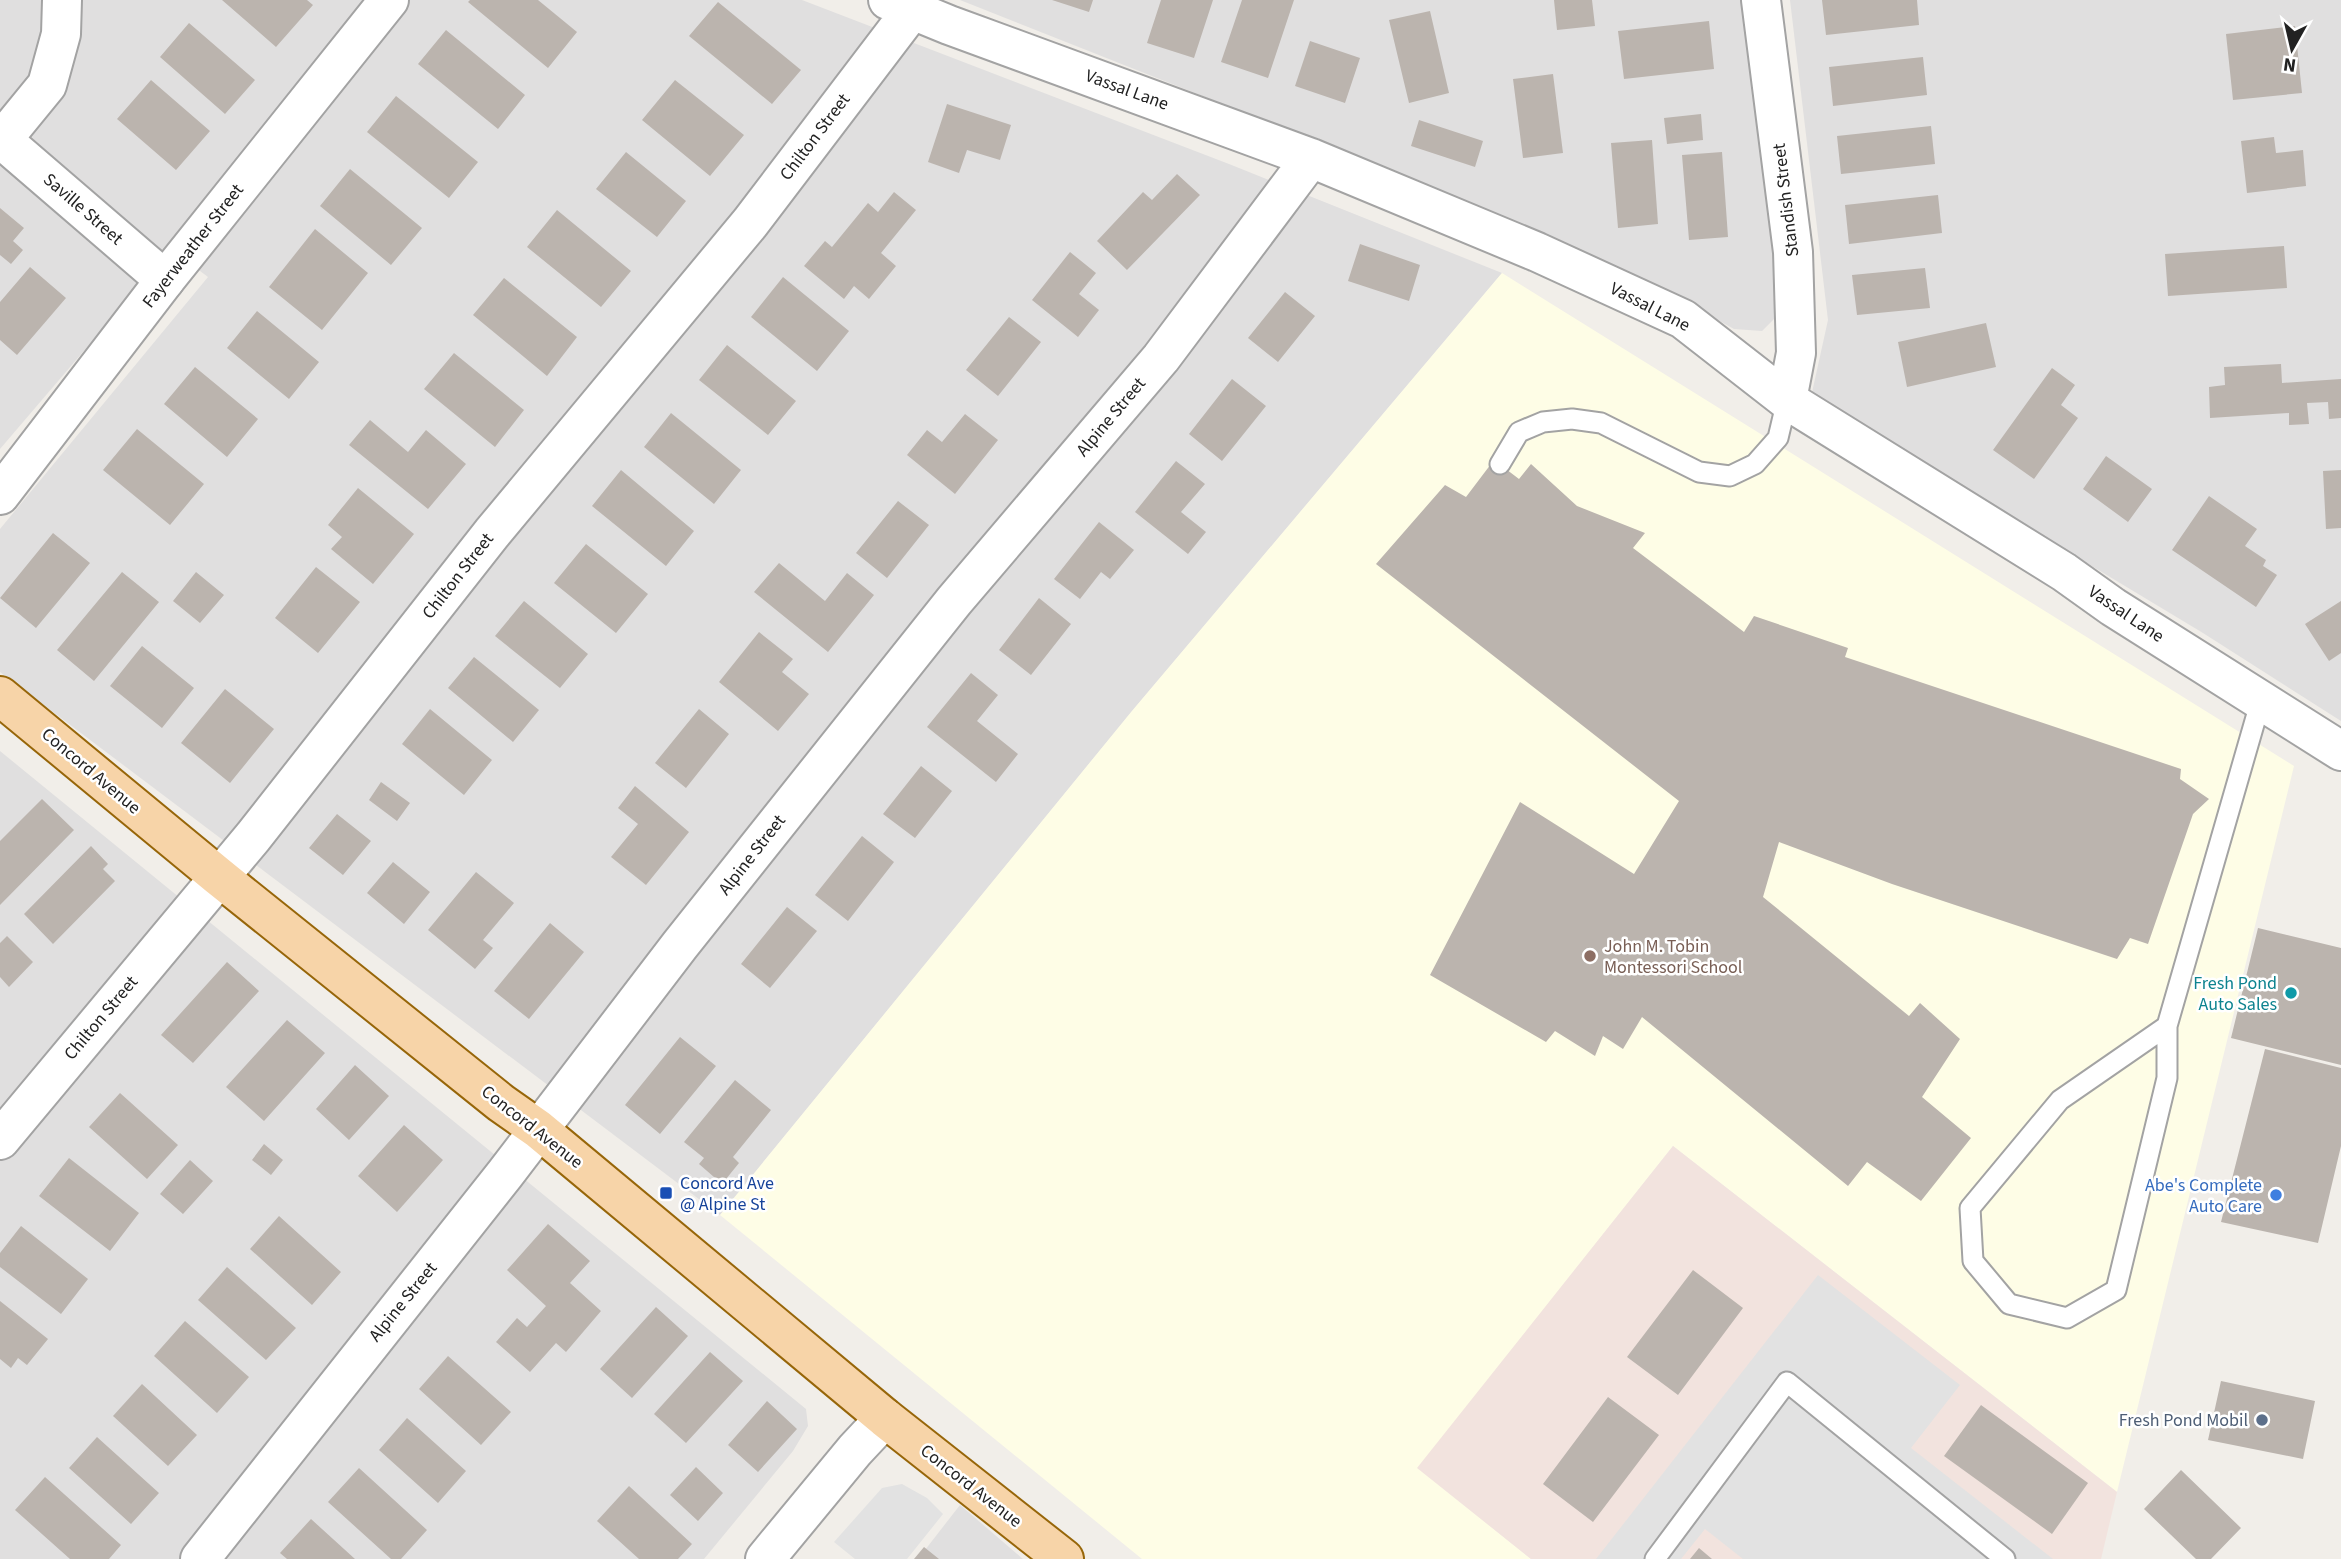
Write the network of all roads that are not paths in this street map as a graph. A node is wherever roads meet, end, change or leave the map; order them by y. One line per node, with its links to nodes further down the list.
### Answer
1 (62, 0): 6 (street)
2 (389, 0): 8 (street, Fayerweather Street)
3 (1761, 0): 9 (street, Standish Street)
4 (900, 5): 5 (street, Vassal Lane); 15 (street, Chilton Street)
5 (952, 13): 7 (street, Vassal Lane)
6 (1, 139): 8 (street, Saville Street)
7 (1311, 158): 9 (street, Vassal Lane); 17 (street, Alpine Street)
8 (165, 280): 11 (street, Fayerweather Street)
9 (1787, 400): 10 (lane); 13 (street, Vassal Lane)
10 (1500, 464)
11 (0, 495)
12 (0, 696): 15 (main road, Concord Avenue)
13 (2261, 700): 14 (street, Vassal Lane); 16 (lane)
14 (2341, 751)
15 (218, 876): 17 (main road, Concord Avenue); 18 (street, Chilton Street)
16 (2167, 1026): 16 (lane)
17 (538, 1129): 19 (main road, Concord Avenue); 20 (street, Alpine Street)
18 (0, 1140)
19 (885, 1418): 21 (street); 22 (main road, Concord Avenue)
20 (200, 1559)
21 (765, 1559)
22 (1064, 1559)
23 (1655, 1559): 24 (lane)
24 (2005, 1559)

